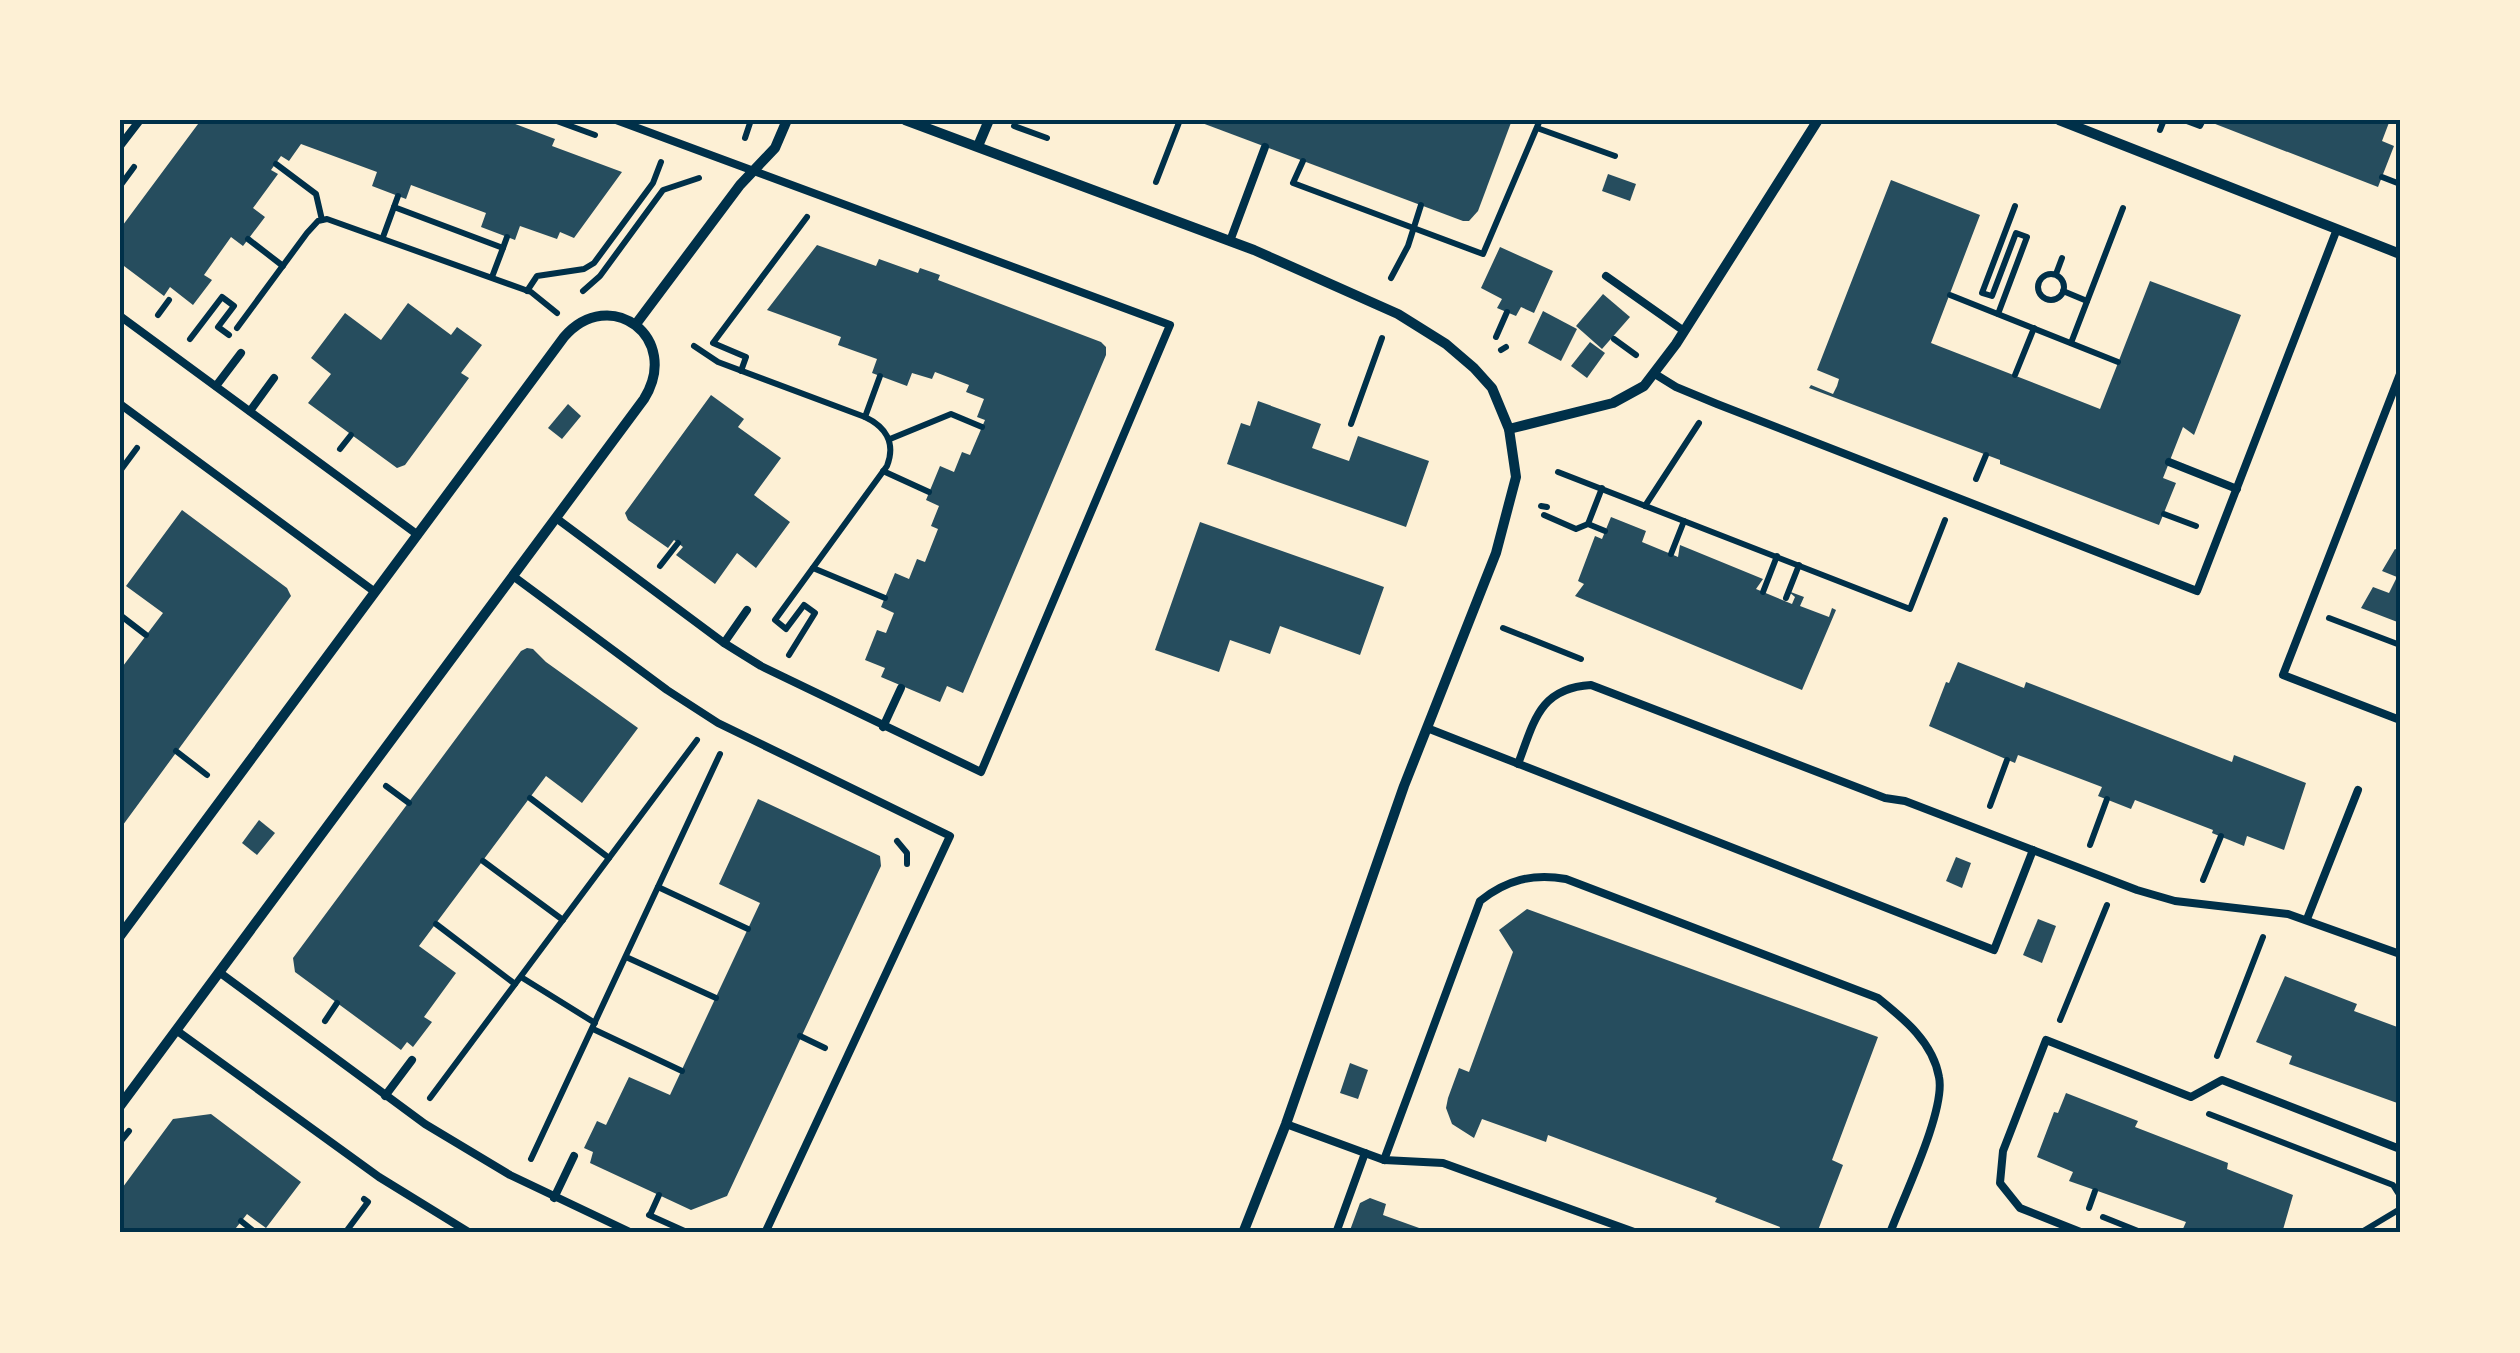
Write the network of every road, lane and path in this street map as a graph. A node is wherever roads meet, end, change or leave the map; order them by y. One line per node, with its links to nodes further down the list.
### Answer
1 (140, 120): 18 (lane)
2 (554, 120): 17 (path)
3 (616, 120): 25 (lane)
4 (787, 120): 25 (street)
5 (906, 120): 19 (street)
6 (988, 120): 19 (street)
7 (998, 120): 16 (path)
8 (1180, 120): 27 (path)
9 (1818, 120): 64 (street)
10 (2058, 120): 37 (street)
11 (2164, 120): 15 (path)
12 (2184, 120): 13 (path)
13 (2203, 120)
14 (1539, 124): 22 (path); 36 (path)
15 (2160, 130)
16 (1047, 138)
17 (608, 140)
18 (120, 146)
19 (978, 146): 41 (street)
20 (1266, 147): 41 (lane)
21 (644, 154): 50 (path)
22 (1615, 156)
23 (1303, 161): 36 (path)
24 (276, 164): 35 (path)
25 (754, 172): 61 (street); 135 (lane)
26 (2382, 177): 28 (path)
27 (1156, 182)
28 (2400, 184)
29 (398, 196): 32 (path)
30 (1422, 206): 36 (path)
31 (2015, 206): 57 (path)
32 (394, 208): 38 (path); 42 (path)
33 (2123, 208): 54 (path)
34 (808, 215): 74 (path)
35 (322, 220): 38 (path); 45 (path)
36 (1414, 228): 49 (path)
37 (2337, 229): 43 (street); 99 (lane)
38 (382, 237): 48 (path)
39 (507, 237): 42 (path)
40 (248, 240): 45 (path)
41 (1230, 241): 87 (street)
42 (503, 248): 48 (path)
43 (2400, 254)
44 (2062, 258): 46 (path)
45 (283, 266): 62 (path)
46 (2056, 274): 51 (path); 51 (path)
47 (1606, 276): 64 (lane)
48 (492, 277): 50 (path)
49 (1391, 278)
50 (527, 291): 55 (path)
51 (2062, 291): 54 (path)
52 (1950, 295): 57 (path)
53 (168, 300): 58 (path)
54 (2088, 301): 69 (path)
55 (552, 310)
56 (1507, 312): 65 (path)
57 (1998, 314): 63 (path)
58 (158, 315)
59 (120, 316): 80 (lane)
60 (220, 324): 67 (path)
61 (636, 324): 105 (street); 110 (street)
62 (237, 328)
63 (2034, 328): 69 (path); 78 (path)
64 (1684, 331): 75 (street)
65 (1496, 336)
66 (1382, 338): 85 (path)
67 (190, 339)
68 (1614, 339): 72 (path)
69 (2071, 343): 73 (path)
70 (694, 346): 74 (path)
71 (241, 353): 80 (lane)
72 (1636, 355)
73 (2118, 362)
74 (740, 371): 84 (path)
75 (1655, 374): 81 (lane); 87 (street)
76 (2400, 374): 134 (lane)
77 (880, 376): 84 (path)
78 (2015, 376)
79 (274, 378): 83 (lane)
80 (216, 386): 83 (lane)
81 (1711, 402): 99 (lane); 101 (path)
82 (120, 404): 120 (lane)
83 (250, 411): 110 (lane)
84 (865, 417): 89 (path)
85 (1351, 424)
86 (982, 427): 89 (path)
87 (1509, 429): 136 (street)
88 (351, 435): 91 (path)
89 (890, 438): 95 (path)
90 (138, 447): 94 (path)
91 (340, 450)
92 (1986, 454): 97 (path)
93 (2169, 462): 99 (lane)
94 (120, 471)
95 (883, 472): 100 (path); 117 (path)
96 (1558, 472): 98 (path)
97 (1976, 480)
98 (1602, 488): 101 (path); 107 (path)
99 (2237, 489)
100 (930, 492)
101 (1645, 506): 106 (path)
102 (1947, 514): 115 (path)
103 (2164, 514): 108 (path)
104 (1544, 516): 107 (path)
105 (556, 518): 118 (street); 129 (lane)
106 (1684, 521): 112 (path); 113 (path)
107 (1588, 524): 109 (path)
108 (2198, 526)
109 (1605, 531)
110 (418, 535): 120 (street)
111 (678, 543): 116 (path)
112 (1671, 554)
113 (1777, 556): 115 (path); 121 (path)
114 (646, 557): 116 (path)
115 (1799, 566): 123 (path)
116 (660, 567): 119 (path)
117 (813, 568): 122 (path); 131 (path)
118 (513, 576): 169 (street); 213 (lane)
119 (673, 577)
120 (376, 592): 165 (street)
121 (1763, 592)
122 (885, 598)
123 (1786, 598)
124 (747, 610): 127 (lane)
125 (120, 615): 128 (path)
126 (2328, 617): 130 (path)
127 (737, 624): 129 (lane); 131 (path)
128 (146, 634)
129 (724, 642): 135 (lane)
130 (2400, 645)
131 (788, 656): 132 (path)
132 (806, 664)
133 (902, 688): 135 (lane)
134 (2400, 720)
135 (883, 727)
136 (1427, 728): 143 (lane); 192 (street)
137 (686, 733): 138 (path)
138 (697, 740): 140 (path); 155 (path)
139 (176, 752): 144 (path)
140 (720, 754): 142 (path); 159 (path)
141 (2007, 760): 150 (path)
142 (734, 762)
143 (1518, 764): 154 (lane); 154 (lane)
144 (212, 779)
145 (390, 789): 149 (path)
146 (2358, 790): 161 (lane)
147 (530, 798): 155 (path)
148 (2107, 800): 153 (path)
149 (409, 803)
150 (1989, 807)
151 (888, 834): 157 (path)
152 (2220, 836): 158 (path)
153 (2090, 845)
154 (2033, 850): 161 (lane)
155 (609, 858): 162 (path)
156 (483, 861): 162 (path)
157 (905, 876)
158 (2203, 880)
159 (658, 886): 164 (path); 168 (path)
160 (2107, 905): 174 (path)
161 (2307, 918): 167 (lane)
162 (563, 920): 170 (path)
163 (436, 924): 170 (path)
164 (748, 929)
165 (120, 936)
166 (2263, 936): 182 (path)
167 (2400, 954)
168 (626, 956): 171 (path); 176 (path)
169 (219, 972): 177 (street); 187 (lane)
170 (518, 980): 176 (path); 189 (path)
171 (716, 998)
172 (337, 1003): 175 (path)
173 (310, 1010): 175 (path)
174 (2062, 1016)
175 (325, 1021): 178 (path)
176 (594, 1026): 185 (path); 197 (path)
177 (176, 1030): 190 (street); 210 (lane)
178 (340, 1032)
179 (833, 1032): 181 (path)
180 (800, 1036): 181 (path)
181 (825, 1048): 184 (path)
182 (2219, 1050)
183 (412, 1060): 186 (lane)
184 (818, 1065)
185 (682, 1072)
186 (400, 1076): 187 (lane); 189 (path)
187 (385, 1096): 203 (lane)
188 (2190, 1097): 193 (lane); 202 (path); 218 (lane)
189 (430, 1098): 191 (path)
190 (120, 1106)
191 (442, 1106)
192 (1286, 1124): 195 (lane); 214 (street)
193 (2400, 1149)
194 (517, 1151): 197 (path)
195 (1365, 1153): 198 (lane); 215 (lane)
196 (574, 1156): 199 (lane)
197 (531, 1158): 199 (path)
198 (1384, 1160): 216 (lane); 217 (lane)
199 (565, 1175): 203 (lane)
200 (2096, 1191): 206 (path)
201 (659, 1195): 207 (path)
202 (2400, 1196)
203 (554, 1198): 211 (lane)
204 (633, 1207): 207 (path)
205 (2400, 1209): 219 (path)
206 (2088, 1211)
207 (650, 1215): 212 (path)
208 (241, 1222): 209 (path)
209 (256, 1233)
210 (470, 1233)
211 (632, 1233)
212 (689, 1233)
213 (765, 1233)
214 (1243, 1233)
215 (1336, 1233)
216 (1637, 1233)
217 (1890, 1233)
218 (2083, 1233)
219 (2360, 1233)

